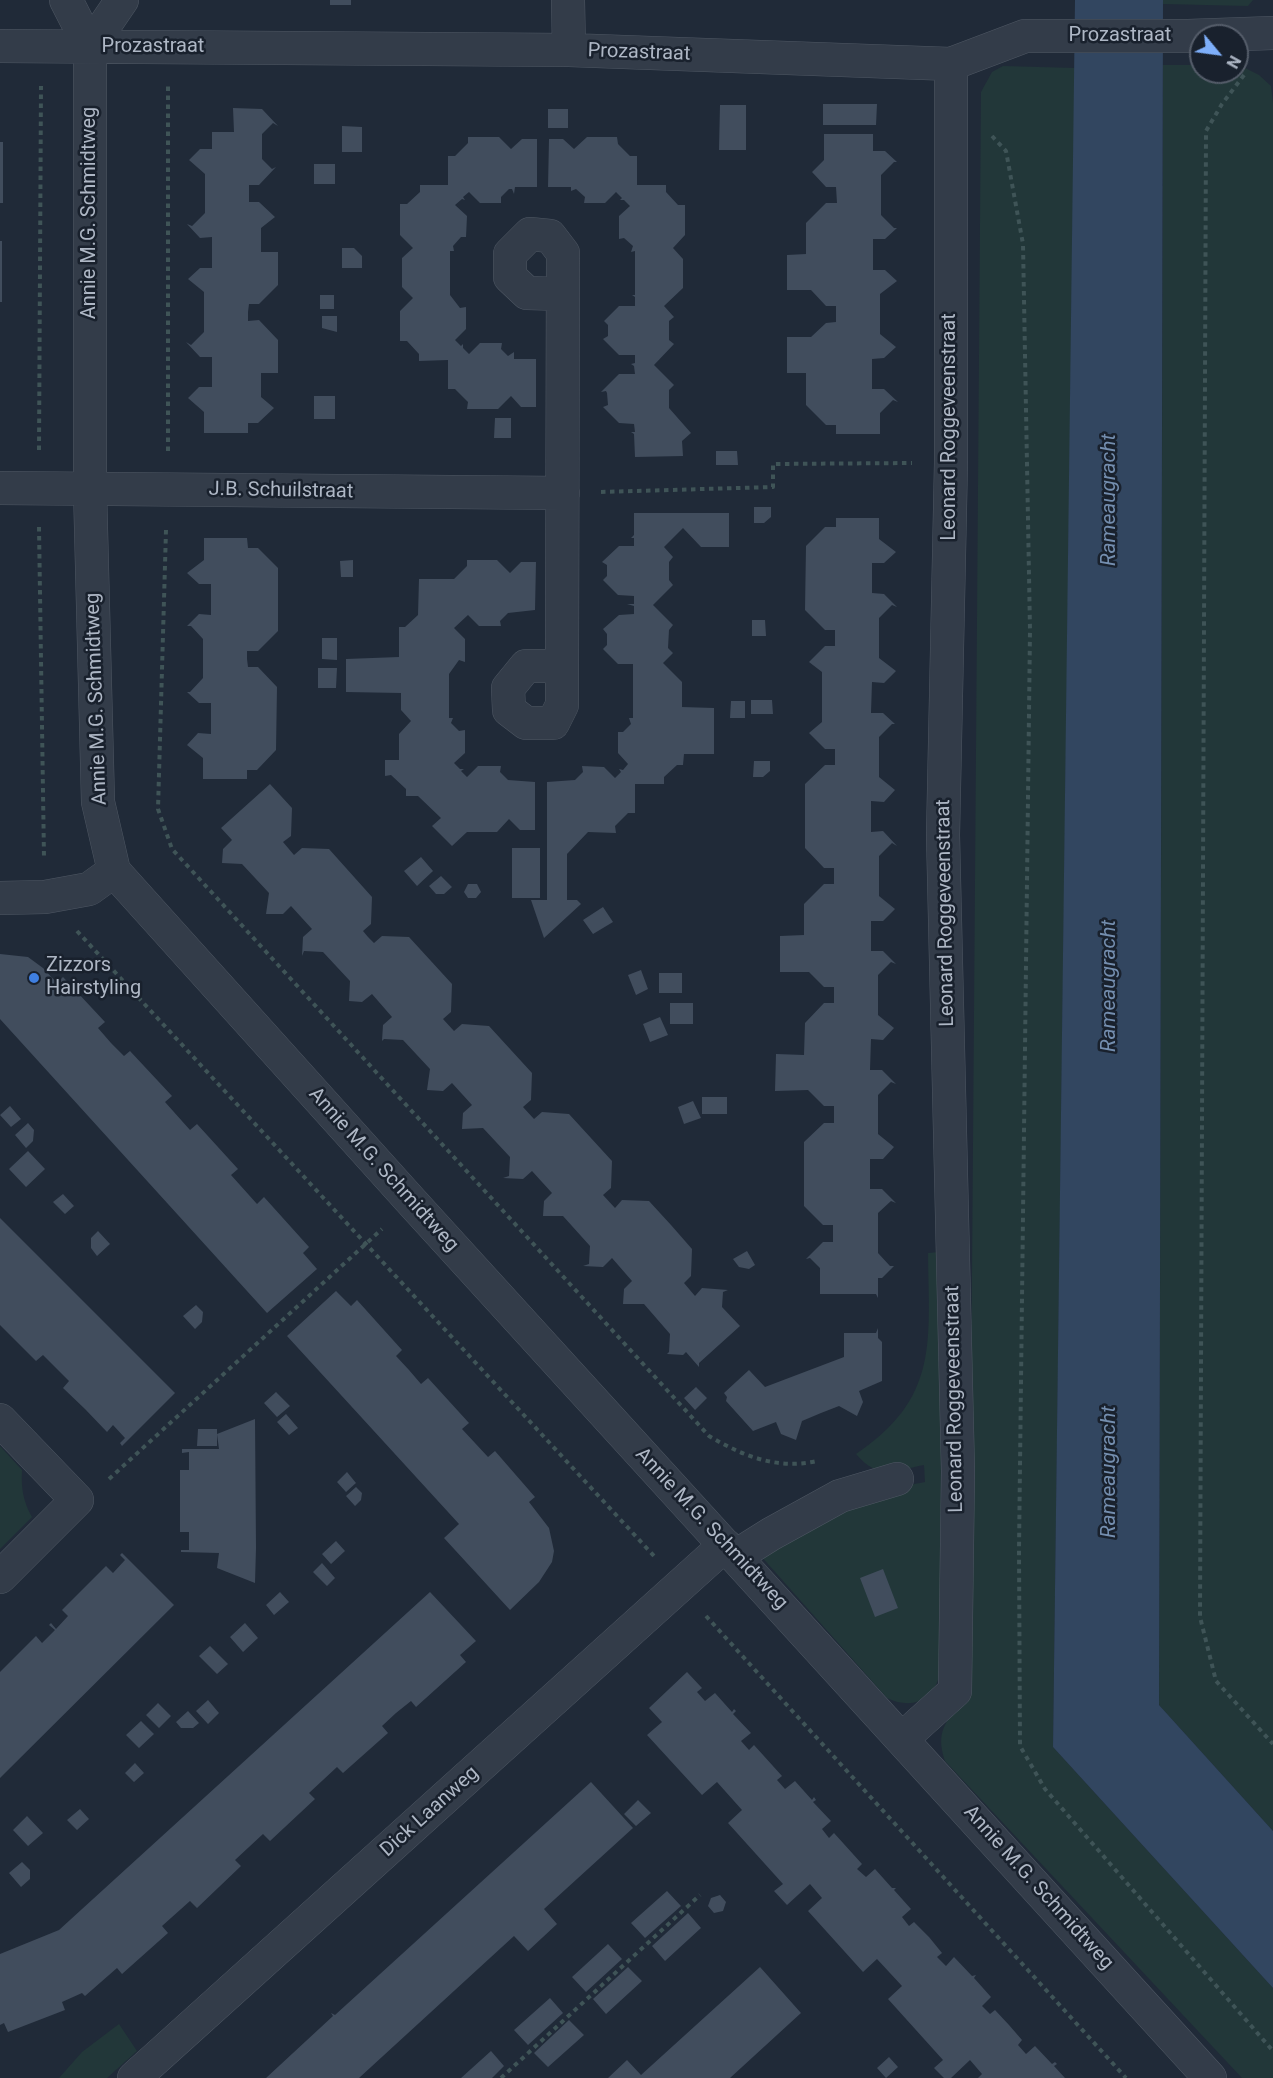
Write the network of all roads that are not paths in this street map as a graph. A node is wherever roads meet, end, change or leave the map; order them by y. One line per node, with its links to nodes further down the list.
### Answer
1 (66, 0): 6 (street, Annie M.G. Schmidtweg)
2 (122, 0): 6 (street)
3 (568, 0): 7 (street)
4 (1273, 33): 8 (street, Prozastraat)
5 (0, 46): 6 (street, Prozastraat)
6 (90, 47): 7 (street, Prozastraat); 11 (street, Annie M.G. Schmidtweg)
7 (569, 50): 8 (street, Prozastraat)
8 (951, 80): 20 (street, Leonard Roggeveenstraat)
9 (562, 294): 12 (street)
10 (0, 488): 11 (street, J.B. Schuilstraat)
11 (90, 489): 12 (street, J.B. Schuilstraat); 14 (street, Annie M.G. Schmidtweg)
12 (563, 493): 13 (street)
13 (562, 666)
14 (114, 871): 15 (street); 18 (street, Annie M.G. Schmidtweg)
15 (0, 898)
16 (0, 1420): 19 (street)
17 (897, 1479): 18 (street)
18 (731, 1551): 20 (street, Annie M.G. Schmidtweg); 21 (street, Dick Laanweg)
19 (0, 1577)
20 (903, 1738): 22 (street, Annie M.G. Schmidtweg)
21 (134, 2078)
22 (1210, 2078)

